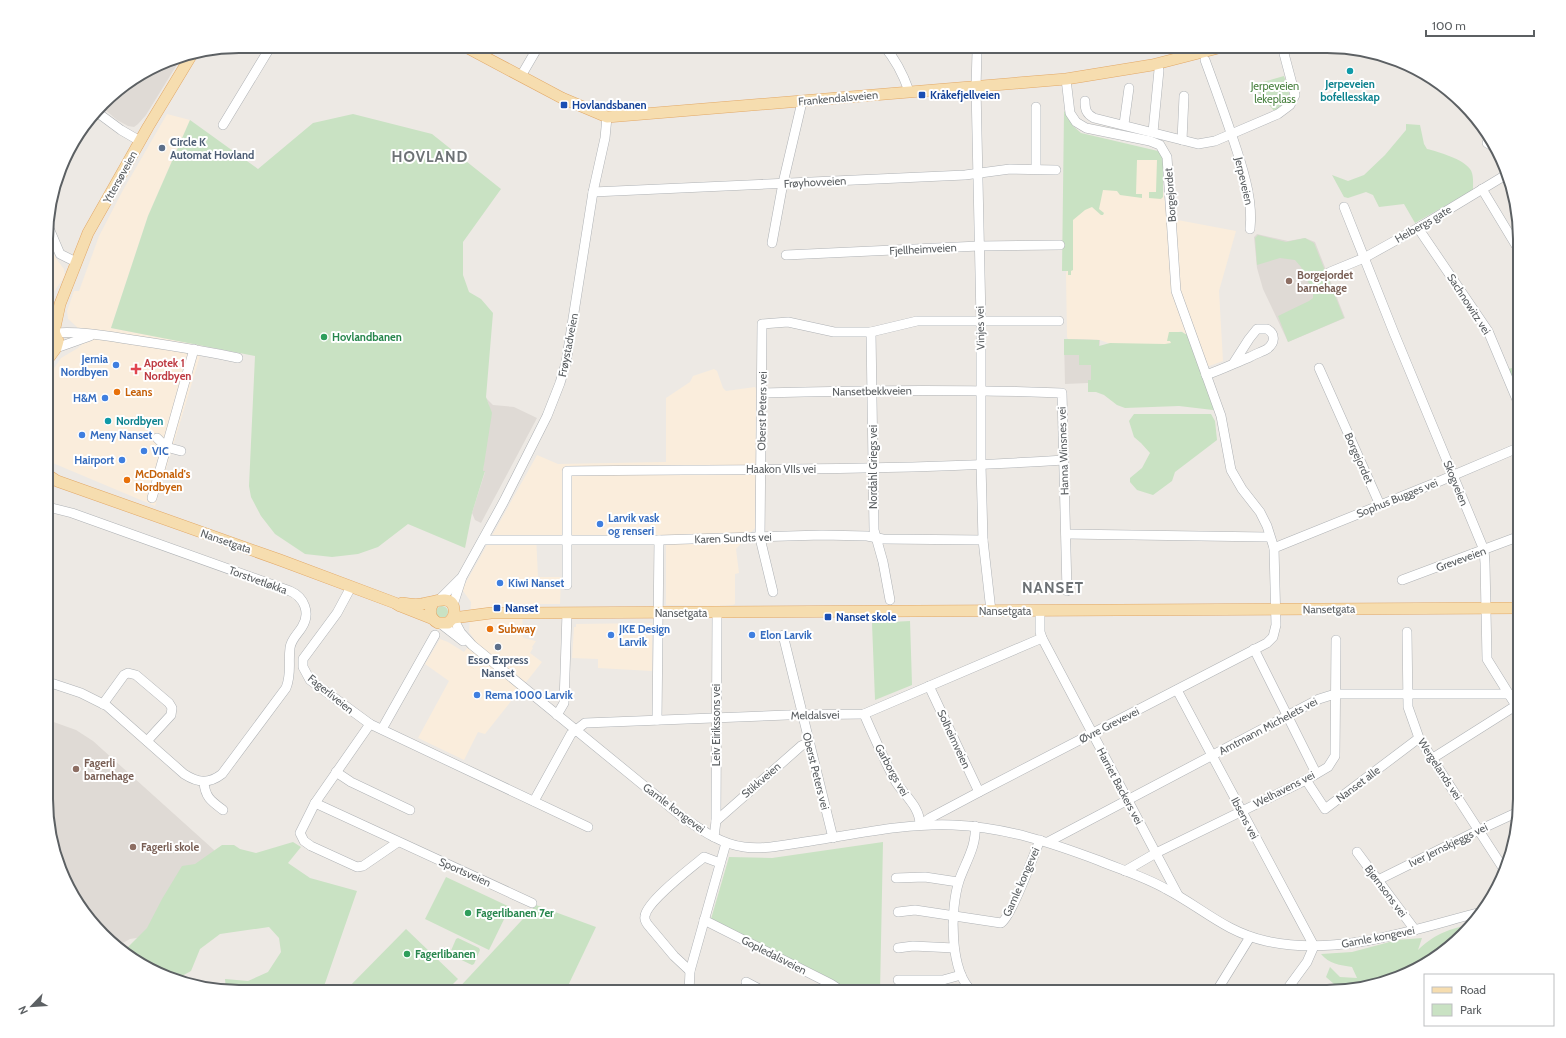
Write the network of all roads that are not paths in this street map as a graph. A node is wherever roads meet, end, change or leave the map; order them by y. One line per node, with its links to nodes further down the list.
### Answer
1 (267, 53): 22 (street)
2 (477, 53): 10 (main road, Frankendalsveien)
3 (534, 53): 10 (street)
4 (890, 53): 14 (street)
5 (977, 53): 12 (street, Vinjes vei)
6 (1198, 53): 11 (main road, Frankendalsveien); 24 (street, Jerpeveien)
7 (1284, 53): 24 (street)
8 (189, 60): 25 (main road, Yttersøveien)
9 (1159, 70): 23 (street)
10 (521, 76): 20 (main road, Frankendalsveien)
11 (1066, 79): 12 (main road, Frankendalsveien); 59 (street, Borgejordet)
12 (976, 87): 14 (main road, Frankendalsveien); 29 (street, Vinjes vei)
13 (1129, 88): 21 (street)
14 (909, 91): 17 (main road, Frankendalsveien)
15 (1184, 96): 26 (street)
16 (1085, 101): 21 (street)
17 (802, 102): 20 (main road, Frankendalsveien); 31 (street)
18 (1036, 107): 27 (street)
19 (101, 114): 25 (street)
20 (607, 117): 33 (street, Frøystadveien)
21 (1124, 124): 23 (street)
22 (223, 125)
23 (1152, 132): 26 (street)
24 (1231, 134): 26 (street); 36 (street, Jerpeveien)
25 (140, 140): 44 (main road, Yttersøveien)
26 (1182, 140)
27 (1036, 169): 28 (street, Frøyhovveien); 29 (street, Frøyhovveien)
28 (1056, 170)
29 (978, 173): 31 (street, Frøyhovveien); 41 (street, Vinjes vei)
30 (1502, 177): 32 (street, Heibergs gate)
31 (783, 184): 33 (street, Frøyhovveien); 39 (street)
32 (1482, 189): 35 (street, Heibergs gate); 38 (street)
33 (593, 192): 82 (street, Frøystadveien)
34 (1344, 207): 43 (street, Skogveien)
35 (1418, 228): 43 (street, Heibergs gate); 62 (street, Sachnowitz vei)
36 (1250, 229)
37 (53, 238): 44 (street)
38 (1513, 240)
39 (772, 243)
40 (1060, 245): 41 (street, Fjellheimveien)
41 (979, 246): 42 (street, Fjellheimveien); 46 (street, Vinjes vei)
42 (786, 255)
43 (1364, 258): 45 (street); 72 (street, Skogveien)
44 (76, 262): 48 (main road, Yttersøveien)
45 (1330, 272)
46 (981, 320): 47 (street); 50 (street); 61 (street, Vinjes vei)
47 (1060, 321)
48 (53, 324)
49 (53, 330): 52 (street)
50 (871, 332): 60 (street, Nordahl Griegs vei); 63 (street, Oberst Peters vei)
51 (53, 333): 53 (main road)
52 (97, 334): 54 (street); 55 (street)
53 (53, 349)
54 (194, 349): 56 (street); 65 (street)
55 (53, 352)
56 (238, 358)
57 (1234, 364): 57 (street); 59 (street)
58 (1319, 368): 75 (street, Borgejordet)
59 (1206, 375): 86 (street, Borgejordet)
60 (873, 390): 61 (street, Nansetbekkveien); 63 (street, Nansetbekkveien); 71 (street, Nordahl Griegs vei)
61 (981, 390): 68 (street, Hanna Winsnes vei); 69 (street, Vinjes vei)
62 (1513, 391)
63 (762, 393): 70 (street, Oberst Peters vei)
64 (157, 438): 65 (street)
65 (166, 447): 67 (street); 74 (street)
66 (1513, 450): 72 (street, Sophus Bugges vei)
67 (181, 452)
68 (1064, 460): 69 (street, Haakon VIIs vei); 77 (street, Hanna Winsnes vei)
69 (981, 465): 71 (street, Haakon VIIs vei); 85 (street, Vinjes vei)
70 (761, 468): 71 (street, Haakon VIIs vei); 80 (street, Oberst Peters vei); 83 (street, Haakon VIIs vei)
71 (872, 469): 78 (street, Nordahl Griegs vei)
72 (1453, 475): 75 (street, Sophus Bugges vei); 87 (street, Skogveien)
73 (53, 480): 91 (main road, Nansetgata)
74 (152, 498)
75 (1380, 505): 86 (street, Sophus Bugges vei)
76 (53, 508): 143 (street, Torstvetløkka)
77 (1066, 534): 79 (street); 92 (street, Hanna Winsnes vei)
78 (875, 537): 80 (street, Karen Sundts vei); 85 (street, Karen Sundts vei); 94 (street, Nordahl Griegs vei)
79 (1267, 537)
80 (760, 538): 84 (street, Karen Sundts vei); 93 (street, Oberst Peters vei)
81 (1513, 539): 87 (street, Greveveien)
82 (483, 540): 83 (street, Karen Sundts vei); 88 (street, Frøystadveien)
83 (566, 540): 84 (street, Karen Sundts vei); 90 (street)
84 (659, 540): 105 (street)
85 (983, 540): 101 (street, Vinjes vei)
86 (1274, 548): 100 (street, Borgejordet)
87 (1484, 550): 89 (street, Greveveien); 99 (street, Skogveien)
88 (462, 576): 95 (street, Frøystadveien); 97 (street, Frøystadveien)
89 (1402, 580)
90 (567, 585)
91 (351, 587): 96 (main road, Nansetgata); 131 (street, Fagerliveien)
92 (1067, 591)
93 (773, 592)
94 (890, 600)
95 (437, 601): 96 (main road, Nansetgata); 97 (main road); 108 (main road)
96 (395, 603): 108 (main road, Nansetgata)
97 (453, 605): 103 (main road, Nansetgata); 107 (main road)
98 (1513, 608): 99 (main road, Nansetgata)
99 (1486, 609): 100 (main road, Nansetgata); 120 (street, Skogveien)
100 (1276, 610): 102 (main road, Nansetgata); 115 (street, Øvre Grevevei)
101 (991, 611): 102 (main road, Nansetgata); 106 (main road, Nansetgata)
102 (1040, 611): 112 (street, Harriet Backers vei)
103 (491, 613): 104 (main road, Nansetgata); 107 (main road, Nansetgata)
104 (567, 613): 105 (main road, Nansetgata); 126 (street)
105 (659, 613): 106 (main road, Nansetgata); 130 (street)
106 (717, 613): 129 (street, Leiv Eirikssons vei)
107 (453, 618): 108 (main road); 114 (street, Gamle kongevei)
108 (437, 622): 114 (street, Gamle kongevei)
109 (1407, 632): 121 (street, Wergelands vei)
110 (435, 634): 132 (street)
111 (783, 635): 127 (street, Oberst Peters vei)
112 (1042, 638): 117 (street, Meldalsvei); 134 (street, Harriet Backers vei)
113 (1336, 640): 119 (street, Welhavens vei)
114 (472, 645): 126 (street, Gamle kongevei)
115 (1254, 649): 118 (street, Øvre Grevevei); 128 (street)
116 (53, 684): 123 (street)
117 (929, 686): 125 (street, Meldalsvei); 144 (street, Solheimveien)
118 (1177, 690): 134 (street, Øvre Grevevei); 138 (street, Ibsens vei)
119 (1335, 694): 121 (street, Amtmann Michelets vei); 128 (street, Amtmann Michelets vei); 141 (street, Welhavens vei)
120 (1509, 694): 121 (street, Amtmann Michelets vei); 122 (street, Skogveien)
121 (1407, 695): 135 (street, Wergelands vei)
122 (1513, 700)
123 (103, 704): 136 (street); 136 (street)
124 (1513, 710): 139 (street)
125 (864, 714): 127 (street, Meldalsvei); 153 (street, Garborgs vei)
126 (557, 715): 133 (street, Gamle kongevei)
127 (802, 715): 129 (street, Meldalsvei); 137 (street, Oberst Peters vei)
128 (1287, 716): 138 (street, Amtmann Michelets vei); 141 (street)
129 (716, 718): 130 (street, Meldalsvei); 152 (street, Leiv Eirikssons vei)
130 (657, 720): 133 (street, Meldalsvei)
131 (370, 724): 132 (street, Fagerliveien); 140 (street)
132 (382, 729): 146 (street, Fagerliveien)
133 (575, 730): 146 (street); 157 (street, Gamle kongevei)
134 (1093, 734): 144 (street, Øvre Grevevei); 145 (street, Harriet Backers vei)
135 (1419, 738): 139 (street, Wergelands vei); 142 (street, Nanset alle)
136 (147, 741): 143 (street)
137 (809, 742): 152 (street, Stikkveien); 158 (street, Oberst Peters vei)
138 (1212, 756): 145 (street, Amtmann Michelets vei); 150 (street, Ibsens vei)
139 (1433, 758): 156 (street, Wergelands vei)
140 (336, 772): 147 (street); 149 (street)
141 (1316, 773): 142 (street, Welhavens vei)
142 (1306, 780): 150 (street, Welhavens vei)
143 (204, 782): 148 (street)
144 (978, 792): 153 (street, Øvre Grevevei)
145 (1127, 800): 159 (street, Amtmann Michelets vei); 163 (street, Harriet Backers vei)
146 (534, 801): 155 (street, Fagerliveien)
147 (315, 803): 160 (street, Sportsveien); 160 (street)
148 (223, 810)
149 (410, 810)
150 (1241, 811): 163 (street, Welhavens vei); 178 (street, Ibsens vei)
151 (1512, 815): 156 (street, Iver Jernskjeggs vei)
152 (716, 821): 157 (street, Leiv Eirikssons vei)
153 (920, 825): 154 (street, Gamle kongevei); 158 (street, Gamle kongevei)
154 (975, 826): 159 (street, Gamle kongevei); 169 (street)
155 (588, 827)
156 (1479, 830): 165 (street, Wergelands vei); 168 (street, Iver Jernskjeggs vei)
157 (714, 838): 161 (street, Gamle kongevei)
158 (832, 838): 161 (street, Gamle kongevei)
159 (1044, 841): 166 (street, Gamle kongevei); 174 (street, Gamle kongevei)
160 (398, 842): 171 (street, Sportsveien)
161 (726, 843): 164 (street)
162 (1357, 852): 168 (street, Bjørnsons vei)
163 (1156, 853): 166 (street, Welhavens vei); 170 (street, Harriet Backers vei)
164 (720, 863): 175 (street); 181 (street)
165 (1501, 865)
166 (1125, 871): 170 (street, Gamle kongevei)
167 (896, 878): 169 (street)
168 (1378, 880): 176 (street, Bjørnsons vei)
169 (958, 882): 174 (street)
170 (1178, 895): 177 (street, Gamle kongevei)
171 (532, 903)
172 (898, 912): 174 (street)
173 (1472, 914): 176 (street, Gamle kongevei)
174 (954, 915): 180 (street)
175 (704, 920): 181 (street); 187 (street, Gopledalsveien)
176 (1415, 930): 178 (street, Gamle kongevei)
177 (1250, 936): 178 (street, Gamle kongevei); 189 (street)
178 (1314, 946): 190 (street)
179 (898, 948): 180 (street)
180 (954, 948): 182 (street)
181 (690, 971): 185 (street)
182 (961, 975): 183 (street); 188 (street)
183 (898, 980)
184 (746, 982): 186 (street)
185 (689, 985)
186 (752, 985)
187 (832, 985)
188 (967, 985)
189 (1220, 985)
190 (1290, 985)

